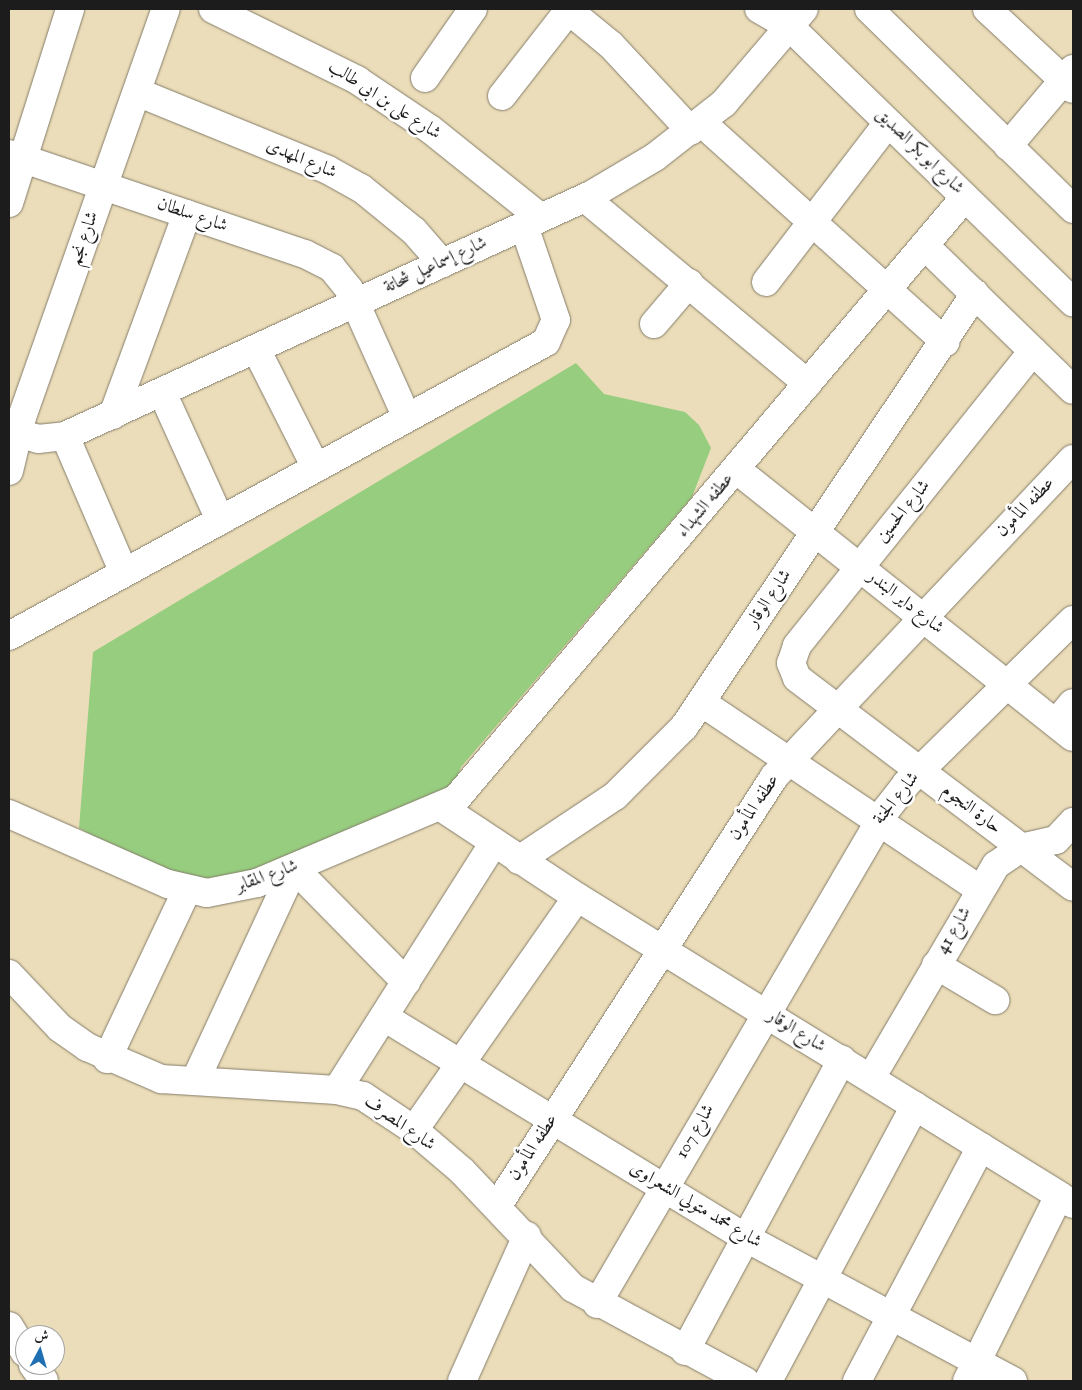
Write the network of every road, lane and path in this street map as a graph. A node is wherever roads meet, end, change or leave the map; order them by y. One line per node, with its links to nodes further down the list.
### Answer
1 (70, 9): 17 (street)
2 (166, 9): 12 (street, شارع نجم)
3 (213, 9): 24 (street, شارع على بن ابى طالب)
4 (473, 9): 10 (street)
5 (759, 9): 9 (street, شارع ابو بكر الصديق)
6 (868, 9): 16 (street)
7 (987, 9): 11 (street)
8 (568, 10): 13 (street); 15 (street)
9 (797, 18): 14 (street, شارع ابو بكر الصديق); 15 (street, شارع إسماعيل شحاتة)
10 (425, 78)
11 (1070, 80): 16 (street)
12 (137, 92): 18 (street, شارع نجم); 27 (street, شارع المهدى)
13 (502, 96)
14 (888, 123): 19 (street, شارع ابو بكر الصديق); 25 (street)
15 (696, 127): 20 (street, شارع إسماعيل شحاتة); 25 (street)
16 (1008, 146): 22 (street)
17 (16, 156): 18 (street, شارع سلطان); 21 (street)
18 (104, 186): 23 (street, شارع سلطان); 43 (street, شارع نجم)
19 (965, 197): 26 (street, عطفه الشهداء); 32 (street, شارع ابو بكر الصديق)
20 (585, 198): 24 (street, شارع إسماعيل شحاتة); 29 (street)
21 (9, 203)
22 (1073, 209)
23 (187, 214): 33 (street, شارع سلطان); 41 (street)
24 (532, 222): 27 (street, شارع إسماعيل شحاتة); 42 (street)
25 (812, 222): 28 (street); 30 (street)
26 (925, 246): 30 (street, عطفه الشهداء); 31 (street)
27 (442, 263): 33 (street, شارع إسماعيل شحاتة)
28 (766, 282)
29 (689, 283): 34 (street); 38 (street)
30 (887, 290): 35 (street); 38 (street, عطفه الشهداء)
31 (975, 294): 35 (street, شارع الوقار); 37 (street)
32 (1073, 302)
33 (356, 303): 36 (street, شارع إسماعيل شحاتة); 42 (street, شارع سلطان)
34 (654, 324)
35 (945, 342): 50 (street, شارع الوقار)
36 (256, 349): 40 (street, شارع إسماعيل شحاتة); 46 (street)
37 (1033, 351): 39 (street); 51 (street, شارع الحسين)
38 (808, 384): 47 (street, عطفه الشهداء)
39 (1073, 390)
40 (162, 392): 41 (street, شارع إسماعيل شحاتة); 49 (street)
41 (113, 414): 44 (street, شارع إسماعيل شحاتة)
42 (407, 418): 46 (street)
43 (13, 433): 44 (street, شارع إسماعيل شحاتة); 48 (street, شارع نجم)
44 (65, 436): 52 (street)
45 (1073, 459): 53 (street, عطفه المأمون)
46 (316, 468): 49 (street)
47 (737, 470): 50 (street, شارع داير البندر); 63 (street, عطفه الشهداء)
48 (9, 471)
49 (220, 520): 52 (street)
50 (815, 533): 51 (street, شارع داير البندر); 58 (street, شارع الوقار)
51 (860, 567): 53 (street, شارع داير البندر); 56 (street, شارع الحسين)
52 (124, 573): 55 (street)
53 (923, 617): 57 (street, شارع داير البندر); 59 (street, عطفه المأمون)
54 (1073, 620): 57 (street, شارع الجنة)
55 (9, 636)
56 (797, 678): 59 (street, حارة النجوم)
57 (1008, 684): 60 (street, شارع داير البندر); 62 (street, شارع الجنة)
58 (701, 702): 61 (street); 69 (street, شارع الوقار)
59 (836, 707): 61 (street, عطفه المأمون); 62 (street, حارة النجوم)
60 (1068, 721)
61 (788, 760): 65 (street); 75 (street, عطفه المأمون)
62 (920, 771): 65 (street, شارع الجنة); 68 (street, حارة النجوم)
63 (440, 807): 67 (street, شارع الوقار); 70 (street, شارع المقابر)
64 (9, 814): 73 (street, شارع المقابر)
65 (878, 821): 72 (street); 80 (street, شارع الجنة)
66 (1073, 822): 68 (street, شارع 41)
67 (494, 844): 69 (street, شارع الوقار); 78 (street)
68 (1021, 848): 71 (street, حارة النجوم); 72 (street, شارع 41)
69 (519, 860): 74 (street, شارع الوقار)
70 (294, 868): 73 (street, شارع المقابر); 78 (street); 86 (street)
71 (1073, 887)
72 (979, 889): 76 (street, شارع 41)
73 (187, 890): 82 (street)
74 (577, 897): 75 (street, شارع الوقار); 84 (street)
75 (662, 949): 80 (street, شارع الوقار); 89 (street, عطفه المأمون)
76 (936, 965): 79 (street); 85 (street, شارع 41)
77 (9, 974): 82 (street, شارع المصرف)
78 (406, 982): 81 (street)
79 (995, 1000)
80 (765, 1012): 83 (street, شارع الوقار); 92 (street, شارع 107)
81 (384, 1017): 84 (street, شارع محمد متولي الشعراوى); 87 (street)
82 (107, 1059): 86 (street, شارع المصرف)
83 (842, 1060): 85 (street, شارع الوقار); 96 (street)
84 (460, 1064): 89 (street, شارع محمد متولي الشعراوى); 90 (street)
85 (871, 1078): 88 (street, شارع الوقار)
86 (195, 1081): 87 (street, شارع المصرف)
87 (337, 1090): 90 (street, شارع المصرف)
88 (915, 1106): 91 (street, شارع الوقار); 97 (street)
89 (552, 1120): 92 (street, شارع محمد متولي الشعراوى); 94 (street, عطفه المأمون)
90 (414, 1130): 94 (street, شارع المصرف)
91 (980, 1147): 93 (street, شارع الوقار); 99 (street)
92 (664, 1188): 96 (street, شارع محمد متولي الشعراوى); 98 (street, شارع 107)
93 (1066, 1200): 101 (street)
94 (498, 1205): 95 (street, شارع المصرف)
95 (527, 1236): 98 (street, شارع المصرف); 102 (street)
96 (746, 1238): 97 (street, شارع محمد متولي الشعراوى); 100 (street)
97 (823, 1279): 99 (street, شارع محمد متولي الشعراوى); 104 (street)
98 (597, 1304): 100 (street, شارع المصرف)
99 (891, 1316): 101 (street, شارع محمد متولي الشعراوى); 105 (street)
100 (685, 1351): 103 (street, شارع المصرف)
101 (972, 1371): 106 (street, شارع محمد متولي الشعراوى)
102 (462, 1381)
103 (745, 1381)
104 (768, 1381)
105 (857, 1381)
106 (1013, 1381)

